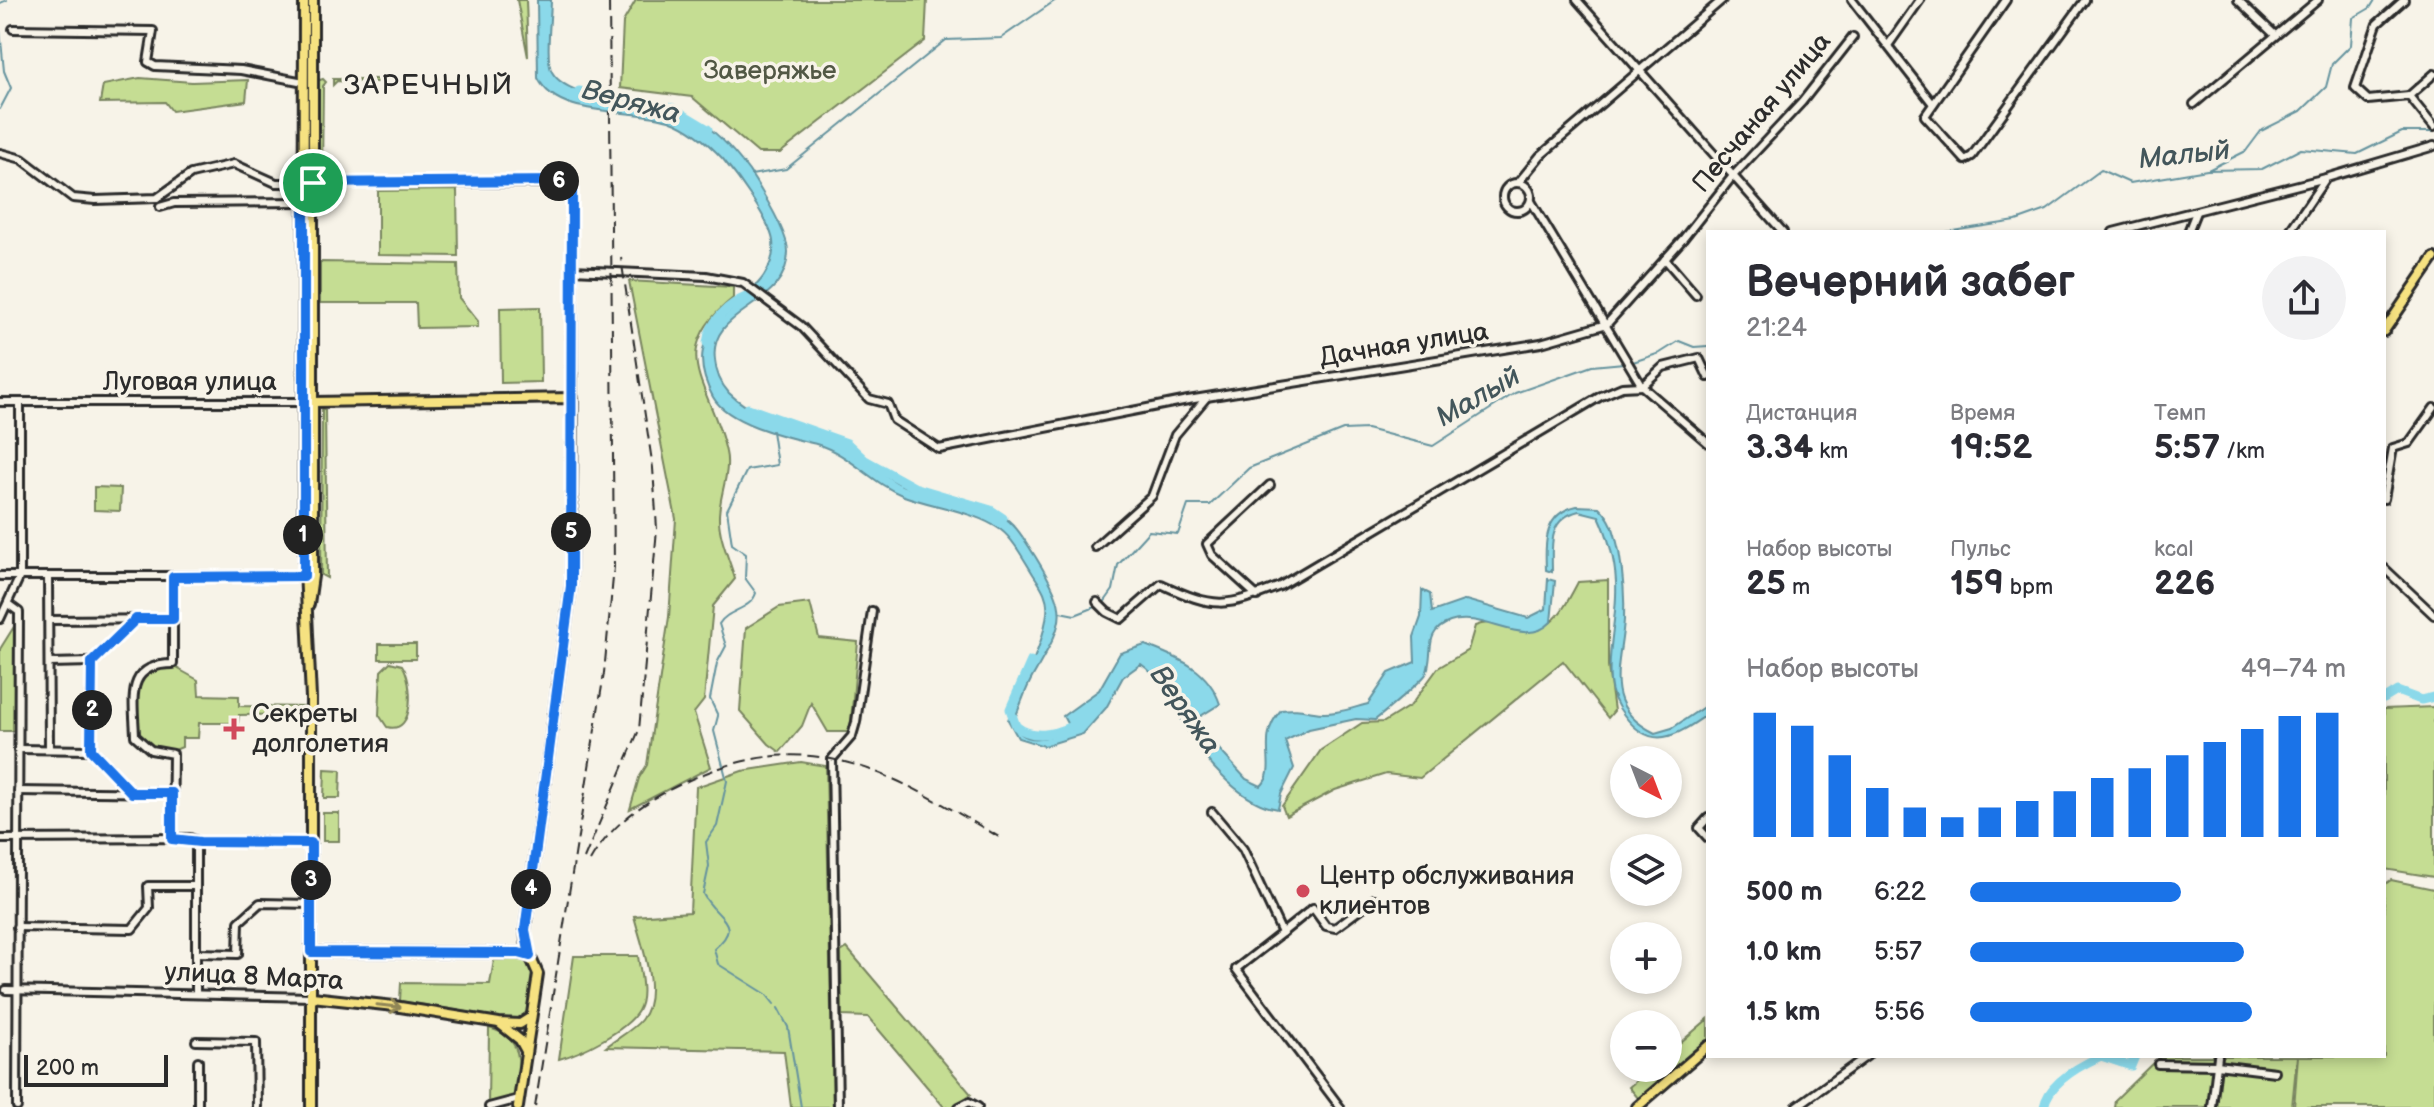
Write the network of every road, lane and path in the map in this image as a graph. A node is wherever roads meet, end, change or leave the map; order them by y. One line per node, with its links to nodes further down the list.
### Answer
1 (304, 0): 18 (main road)
2 (313, 0): 27 (main road)
3 (1577, 0): 16 (street)
4 (1722, 0): 16 (street)
5 (1852, 0): 15 (street)
6 (1920, 0): 15 (street)
7 (2006, 0): 20 (street)
8 (2085, 0): 20 (street)
9 (2238, 0): 13 (street)
10 (2318, 0): 13 (street)
11 (2404, 0): 19 (street)
12 (13, 29): 18 (street)
13 (2275, 35): 21 (street)
14 (1853, 37): 25 (street, Песчаная улица)
15 (1889, 44): 20 (street)
16 (1639, 72): 25 (street); 28 (street)
17 (2434, 74): 19 (street)
18 (304, 82): 27 (main road)
19 (2409, 96): 22 (street)
20 (1933, 104)
21 (2194, 104)
22 (2434, 127)
23 (2434, 146): 26 (street)
24 (0, 153): 27 (street)
25 (1732, 177): 33 (street); 38 (street, Песчаная улица)
26 (2326, 178): 32 (street); 36 (street)
27 (309, 183): 30 (main road); 39 (street); 49 (main road)
28 (1518, 183): 29 (street); 29 (street)
29 (1531, 201): 41 (street)
30 (304, 202): 31 (street); 49 (main road)
31 (160, 207)
32 (2196, 212): 34 (street); 35 (street)
33 (1781, 230)
34 (2121, 230)
35 (2189, 230)
36 (2290, 230)
37 (2434, 258): 42 (main road)
38 (1665, 259): 40 (street); 41 (street, Песчаная улица)
39 (572, 270): 45 (street); 46 (street, Дачная улица)
40 (1696, 295)
41 (1607, 324): 44 (street); 46 (street, Дачная улица)
42 (2386, 328)
43 (1706, 373): 44 (street)
44 (1642, 386): 51 (street); 64 (street)
45 (573, 398): 49 (main road, Луговая улица); 94 (main road)
46 (1206, 398): 57 (street)
47 (0, 402): 48 (street, Луговая улица)
48 (20, 402): 49 (street, Луговая улица); 60 (street)
49 (308, 402): 56 (main road)
50 (2434, 408): 53 (street)
51 (1706, 441)
52 (2386, 443): 53 (street)
53 (2393, 448): 55 (street)
54 (1270, 485): 64 (street)
55 (2386, 488)
56 (308, 528): 62 (main road); 67 (main road)
57 (1095, 547)
58 (2386, 570): 69 (street)
59 (0, 576): 60 (street)
60 (20, 576): 61 (street); 66 (street)
61 (48, 576): 63 (street); 73 (street)
62 (300, 576): 63 (street); 67 (main road)
63 (173, 577): 72 (street)
64 (1257, 596): 65 (street)
65 (1097, 602)
66 (8, 604): 70 (street); 76 (street)
67 (309, 604): 89 (main road)
68 (872, 611): 122 (street)
69 (2434, 615)
70 (0, 619)
71 (136, 619): 72 (street); 73 (street); 74 (street)
72 (173, 619): 81 (street)
73 (49, 620): 75 (street)
74 (92, 662): 75 (street); 78 (street)
75 (49, 663): 77 (street)
76 (18, 749): 77 (street); 79 (street)
77 (49, 749): 78 (street)
78 (91, 750): 80 (street)
79 (18, 791): 80 (street); 86 (street)
80 (132, 793): 81 (street)
81 (172, 793): 87 (street)
82 (1212, 812): 95 (street)
83 (1706, 820): 84 (street)
84 (1706, 836)
85 (0, 839): 86 (street)
86 (18, 839): 87 (street); 93 (street)
87 (172, 839): 88 (street)
88 (196, 841): 89 (street); 90 (street)
89 (311, 843): 92 (main road)
90 (196, 886): 93 (street); 97 (street)
91 (1374, 899): 95 (street)
92 (311, 904): 96 (main road); 97 (street)
93 (17, 927): 101 (street)
94 (525, 930): 98 (main road); 99 (main road)
95 (1282, 933): 125 (street)
96 (311, 952): 98 (main road, улица 8 Марта); 103 (main road)
97 (196, 953): 102 (street)
98 (506, 953): 99 (main road, улица 8 Марта)
99 (530, 956): 104 (main road)
100 (6, 990): 101 (street, улица 8 Марта)
101 (17, 990): 102 (street, улица 8 Марта); 117 (street)
102 (196, 993): 103 (street, улица 8 Марта)
103 (312, 997): 105 (main road, улица 8 Марта, one-way to 105); 120 (main road)
104 (532, 1016): 105 (main road); 108 (main road)
105 (499, 1023): 108 (main road)
106 (196, 1041): 119 (street)
107 (1706, 1048): 116 (main road)
108 (526, 1052): 115 (main road)
109 (1864, 1058): 126 (street)
110 (2218, 1058): 113 (street)
111 (198, 1061): 118 (street)
112 (2158, 1064): 113 (street)
113 (2217, 1065): 114 (street); 127 (street)
114 (2275, 1072)
115 (519, 1103): 121 (street)
116 (1641, 1106)
117 (17, 1107)
118 (198, 1107)
119 (257, 1107)
120 (311, 1107)
121 (489, 1107)
122 (838, 1107)
123 (959, 1107): 124 (street)
124 (978, 1107)
125 (1340, 1107)
126 (1796, 1107)
127 (2212, 1107)

